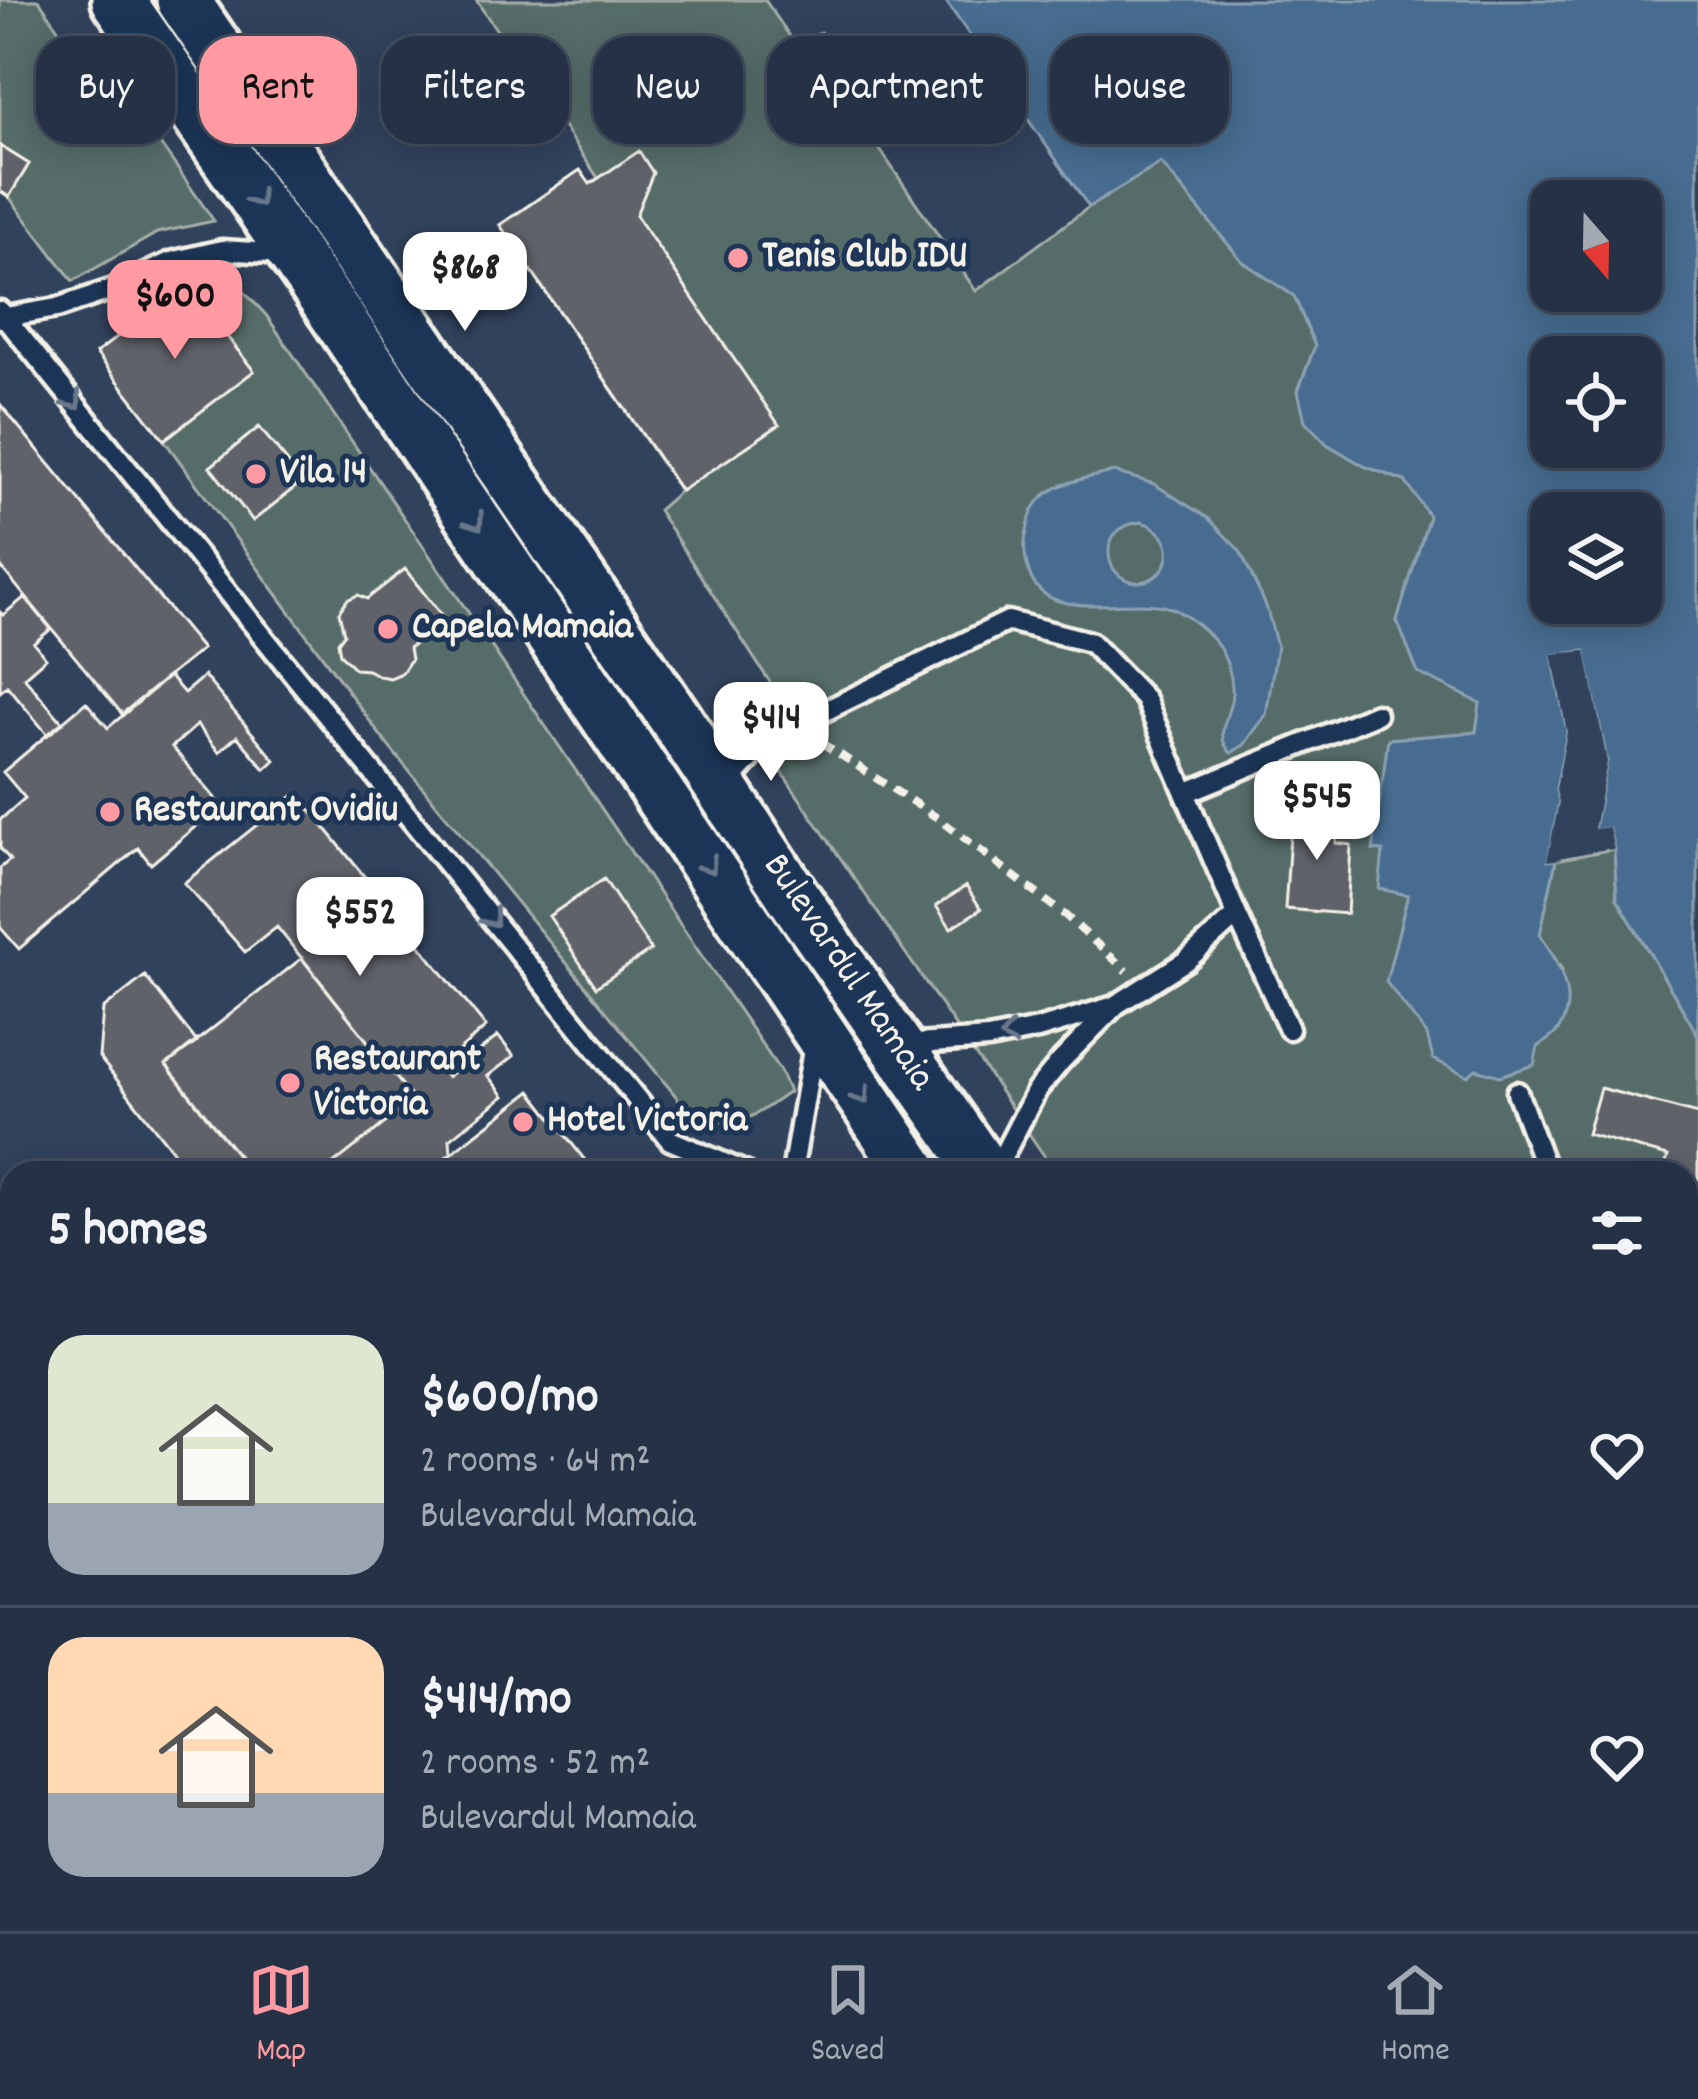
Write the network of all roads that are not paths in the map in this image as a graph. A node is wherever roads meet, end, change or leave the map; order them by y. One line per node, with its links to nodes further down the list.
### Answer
1 (118, 0): 3 (main road, Bulevardul Mamaia, one-way to 3)
2 (182, 0): 6 (main road, Bulevardul Mamaia)
3 (295, 254): 4 (lane); 10 (main road, Bulevardul Mamaia, one-way to 10)
4 (2, 315): 14 (lane, one-way to 14)
5 (1376, 714): 7 (lane)
6 (722, 790): 7 (lane); 12 (main road, Bulevardul Mamaia)
7 (1185, 793): 8 (lane)
8 (1237, 915): 9 (lane); 11 (lane)
9 (1116, 1005): 12 (lane, one-way to 12); 18 (lane)
10 (817, 1027): 15 (lane); 16 (main road, Bulevardul Mamaia, one-way to 16)
11 (1289, 1029)
12 (896, 1045): 17 (main road, Bulevardul Mamaia)
13 (1516, 1092): 19 (lane)
14 (718, 1161)
15 (794, 1161)
16 (906, 1161)
17 (980, 1161)
18 (996, 1161)
19 (1542, 1161)

